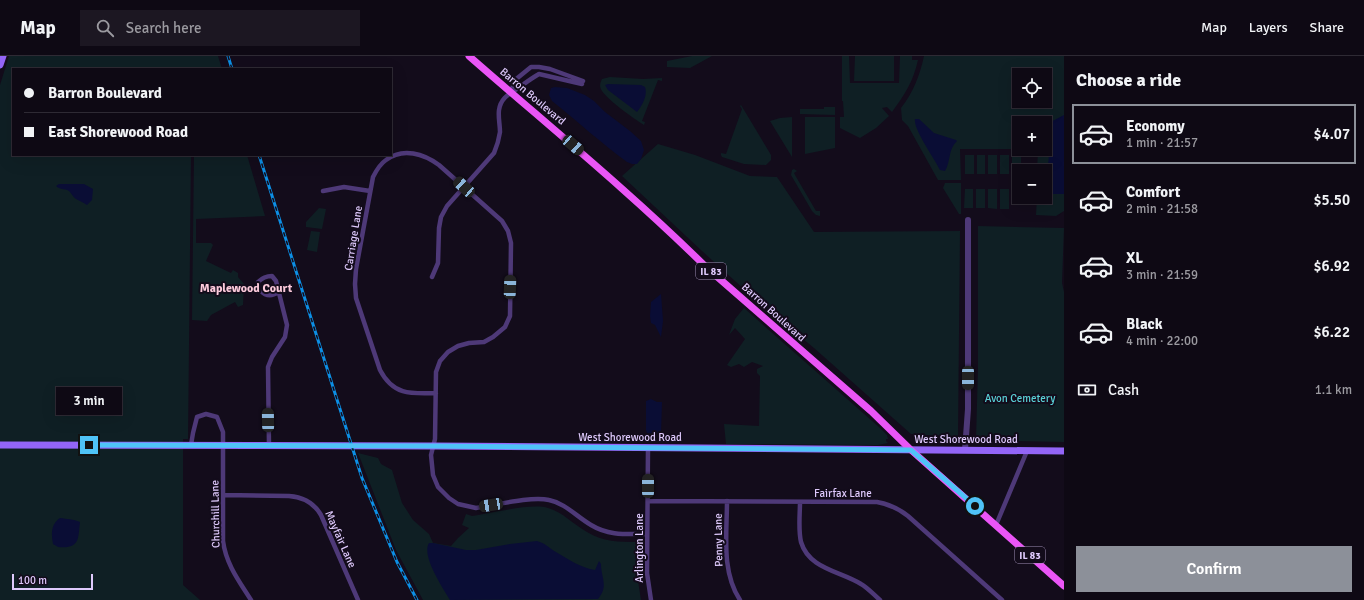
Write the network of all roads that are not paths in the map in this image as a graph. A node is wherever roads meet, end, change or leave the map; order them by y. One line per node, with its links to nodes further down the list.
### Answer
1 (3, 56): 3 (main road)
2 (469, 56): 4 (main road, Barron Boulevard / IL 83)
3 (0, 65)
4 (511, 92): 4 (street); 5 (street); 18 (main road, Barron Boulevard / IL 83)
5 (464, 187): 7 (street, Carriage Lane); 9 (street); 11 (street, Carriage Lane)
6 (324, 191): 7 (street)
7 (370, 191): 11 (street, Carriage Lane)
8 (970, 220): 19 (street)
9 (432, 277)
10 (278, 292): 10 (street); 15 (street)
11 (436, 393): 16 (street, Carriage Lane)
12 (0, 445): 13 (main road, West Shorewood Road)
13 (193, 445): 14 (main road, West Shorewood Road); 14 (street, Churchill Lane)
14 (224, 445): 15 (main road, West Shorewood Road); 22 (street, Churchill Lane)
15 (269, 446): 16 (main road, West Shorewood Road)
16 (433, 446): 17 (main road, West Shorewood Road); 27 (street, Carriage Lane)
17 (648, 448): 18 (main road, West Shorewood Road); 23 (street, Arlington Lane)
18 (911, 450): 19 (main road, West Shorewood Road); 26 (main road, Barron Boulevard / IL 83)
19 (967, 450): 20 (main road, West Shorewood Road)
20 (1027, 450): 21 (main road, West Shorewood Road); 26 (street)
21 (1064, 451)
22 (223, 495): 29 (street, Churchill Lane); 30 (street, Mayfair Lane)
23 (648, 500): 24 (street, Fairfax Lane); 27 (street, Arlington Lane)
24 (727, 501): 25 (street, Fairfax Lane); 32 (street, Penny Lane)
25 (800, 502): 33 (street); 34 (street, Fairfax Lane)
26 (996, 525): 28 (main road, Barron Boulevard / IL 83)
27 (647, 534): 31 (street, Arlington Lane)
28 (1064, 586)
29 (251, 600)
30 (358, 600)
31 (651, 600)
32 (740, 600)
33 (880, 600)
34 (1002, 600)

